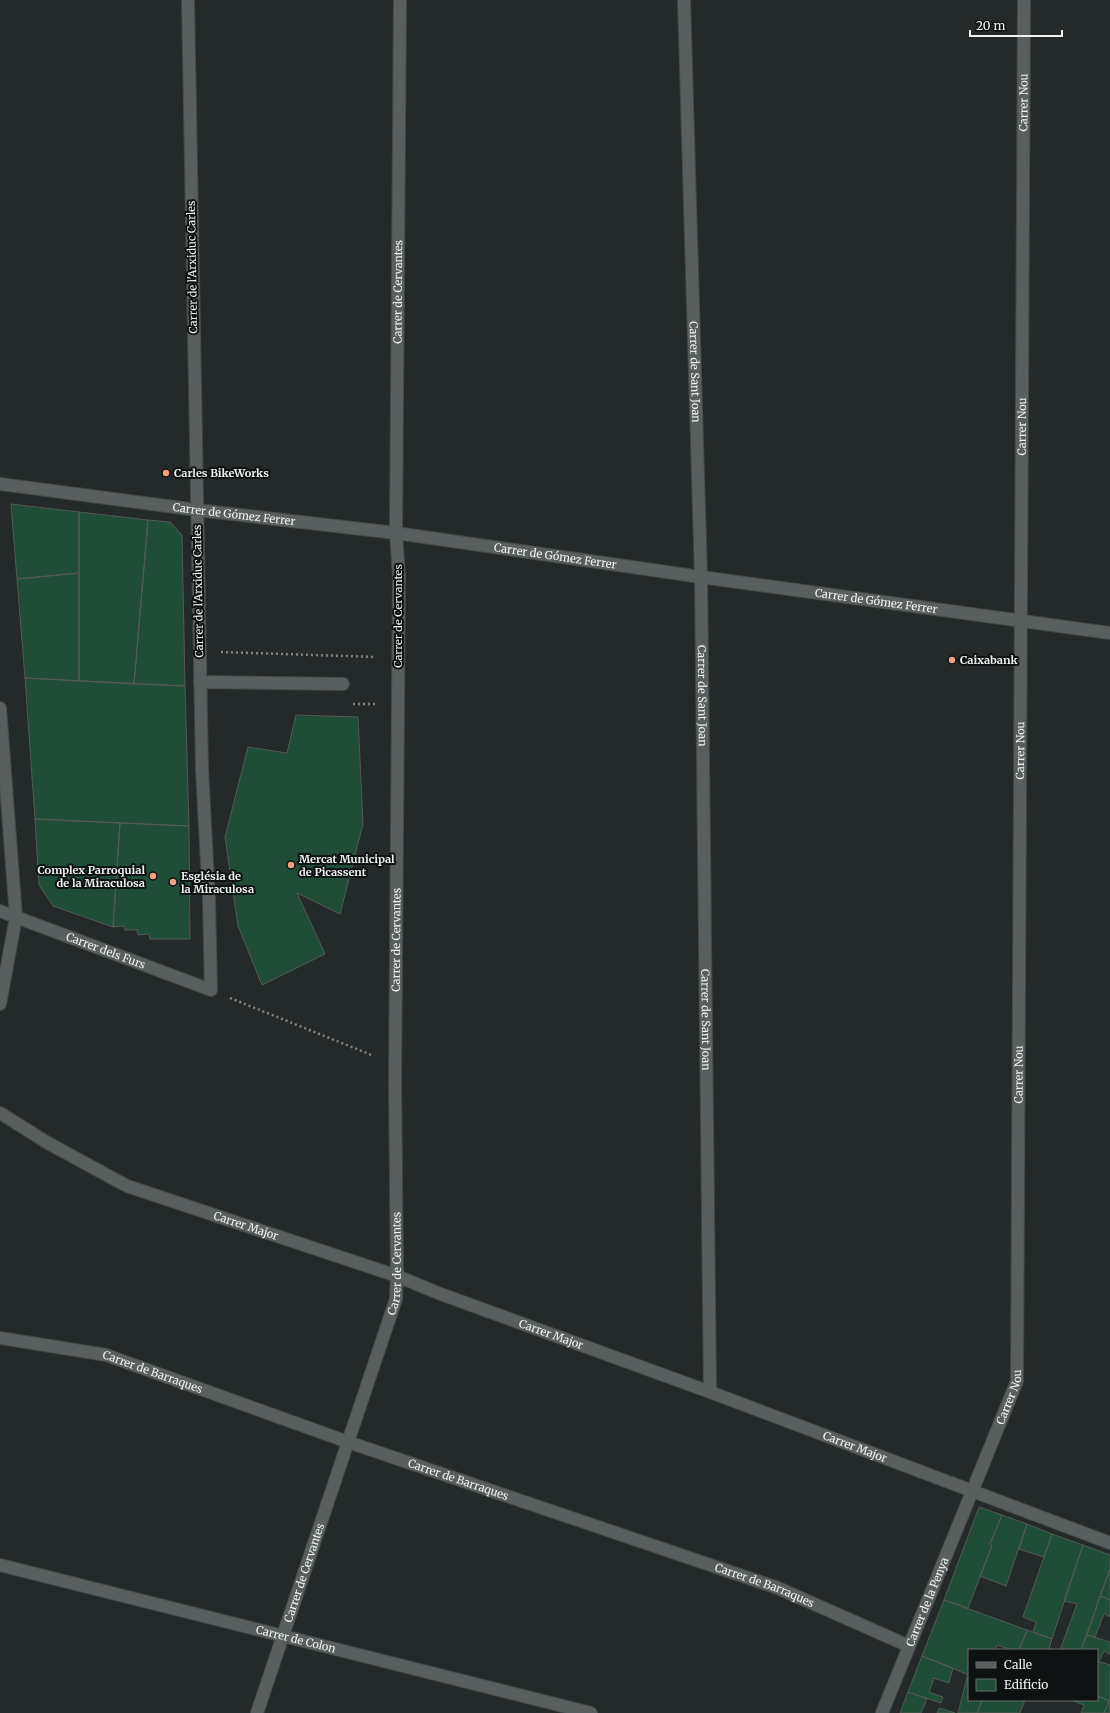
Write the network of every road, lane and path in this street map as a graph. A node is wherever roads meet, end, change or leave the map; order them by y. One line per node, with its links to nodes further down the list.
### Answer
1 (188, 0): 6 (street, Carrer de l'Arxiduc Carles)
2 (400, 0): 7 (street, Carrer de Cervantes)
3 (684, 0): 8 (street, Carrer de Sant Joan)
4 (1024, 0): 9 (street, Carrer Nou)
5 (0, 484): 6 (street, Carrer de Gómez Ferrer)
6 (197, 510): 7 (street, Carrer de Gómez Ferrer); 11 (street, Carrer de l'Arxiduc Carles)
7 (396, 533): 8 (street, Carrer de Gómez Ferrer); 12 (street, Carrer de Cervantes)
8 (702, 577): 9 (street, Carrer de Gómez Ferrer); 24 (street, Carrer de Sant Joan)
9 (1021, 620): 10 (street, Carrer de Gómez Ferrer); 26 (street, Carrer Nou)
10 (1110, 633)
11 (200, 651): 12 (path); 13 (street, Carrer de l'Arxiduc Carles)
12 (398, 658): 20 (street, Carrer de Cervantes)
13 (200, 682): 14 (street); 18 (street, Carrer de l'Arxiduc Carles)
14 (343, 684)
15 (0, 708): 17 (street)
16 (0, 911): 17 (street, Carrer dels Furs)
17 (16, 917): 18 (street, Carrer dels Furs); 19 (street)
18 (211, 990): 20 (path)
19 (0, 1004)
20 (395, 1065): 22 (street, Carrer de Cervantes)
21 (0, 1113): 22 (street, Carrer Major)
22 (397, 1276): 24 (street, Carrer Major); 25 (street, Carrer de Cervantes)
23 (0, 1338): 25 (street, Carrer de Barraques)
24 (710, 1392): 26 (street, Carrer Major)
25 (348, 1442): 29 (street, Carrer de Cervantes); 30 (street, Carrer de Barraques)
26 (973, 1492): 27 (street, Carrer Major); 30 (street, Carrer de la Penya)
27 (1110, 1543)
28 (0, 1566): 29 (street, Carrer de Colon)
29 (283, 1637): 31 (street, Carrer de Cervantes); 32 (street, Carrer de Colon)
30 (910, 1646): 33 (street, Carrer de la Penya)
31 (257, 1713)
32 (591, 1713)
33 (882, 1713)

